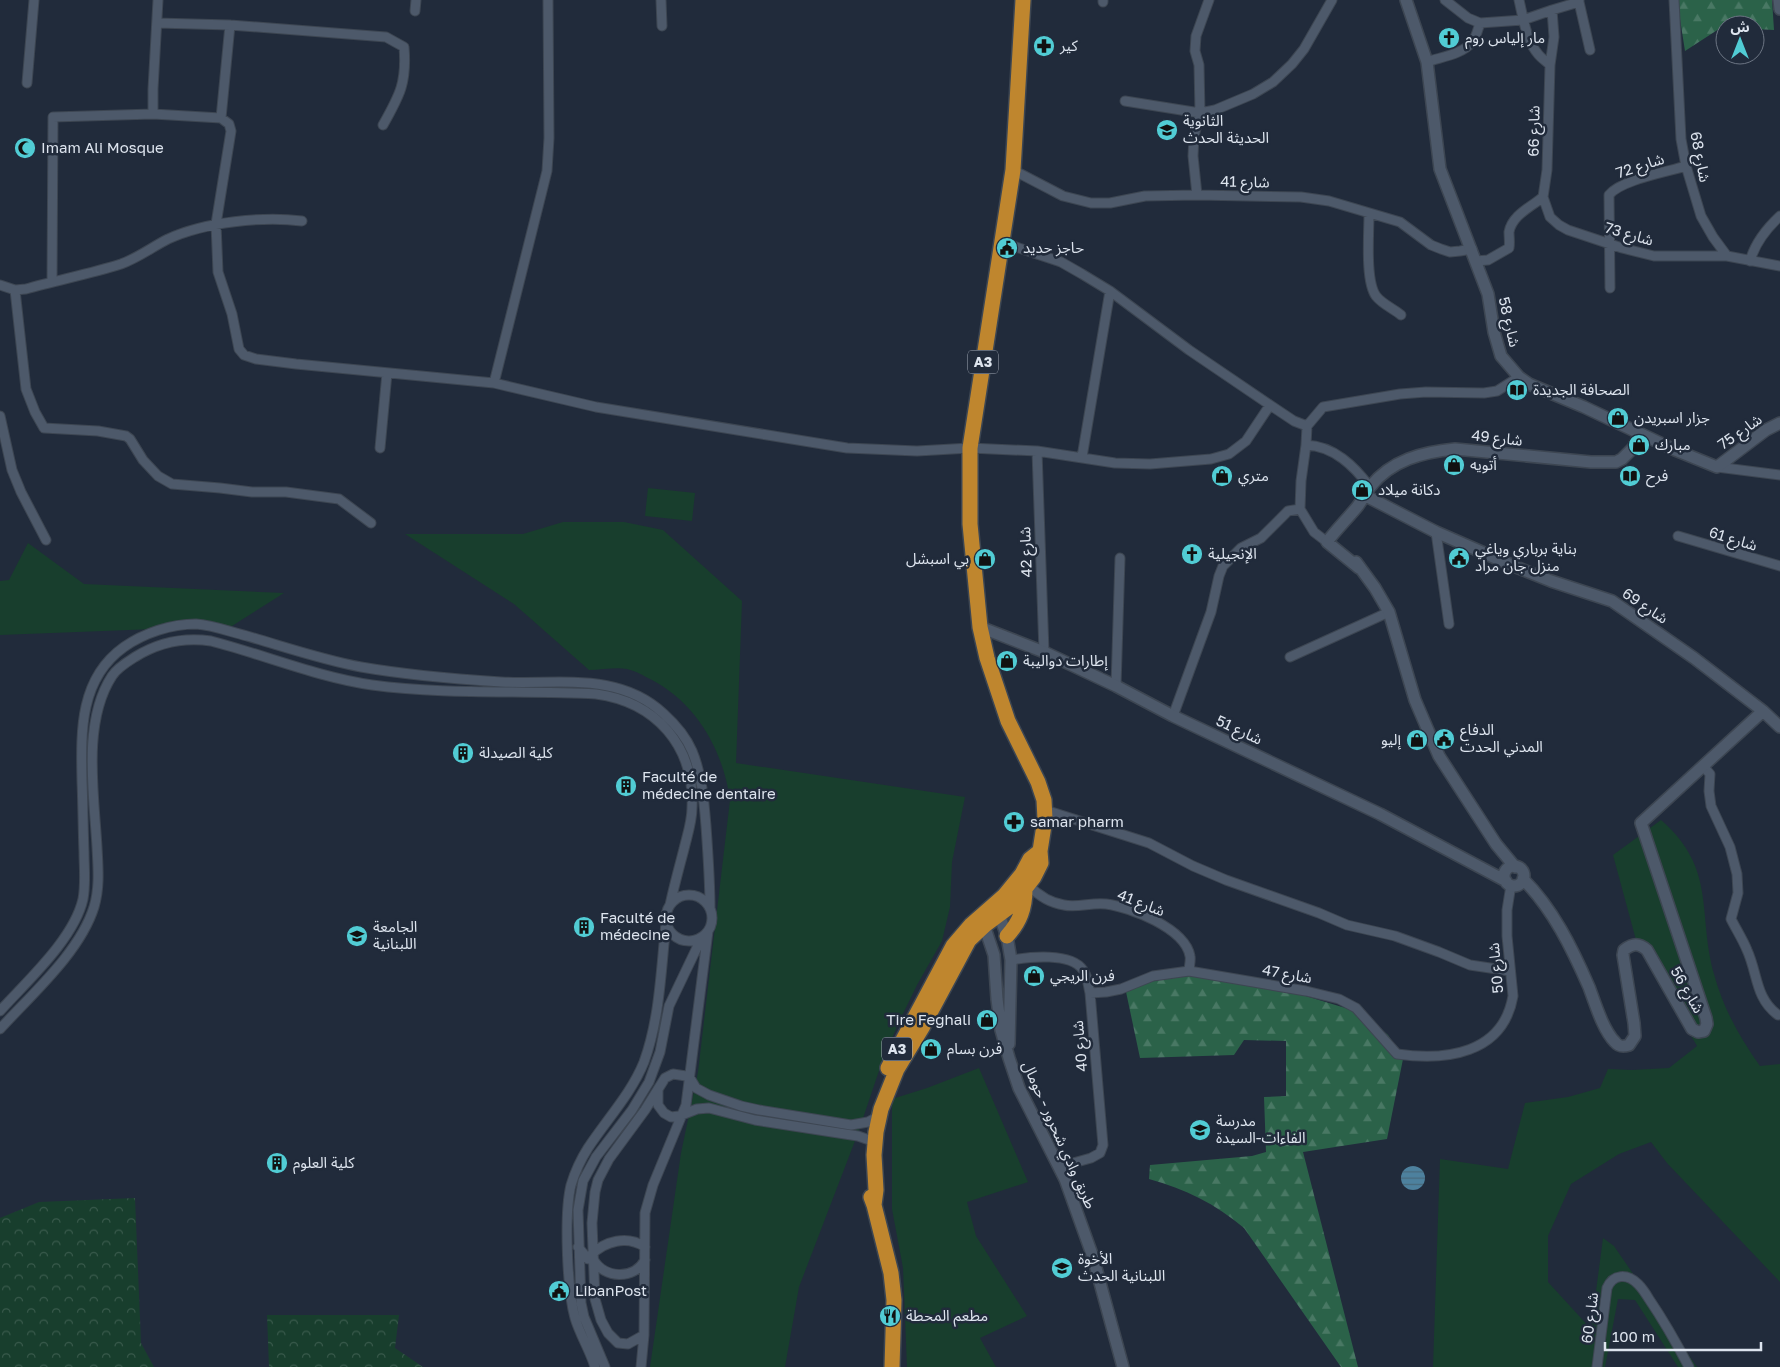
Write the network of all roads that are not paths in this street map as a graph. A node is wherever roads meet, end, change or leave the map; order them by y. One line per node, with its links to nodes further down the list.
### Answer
1 (34, 0): 26 (street)
2 (158, 0): 19 (street)
3 (416, 0): 17 (street)
4 (548, 0): 55 (street)
5 (661, 0): 22 (street)
6 (1023, 0): 33 (highway, A3)
7 (1209, 0): 28 (street)
8 (1332, 0): 28 (street)
9 (1406, 0): 24 (street, شارع 58)
10 (1445, 0): 20 (street)
11 (1519, 0): 18 (street)
12 (1674, 0): 32 (street, شارع 68)
13 (1779, 0): 15 (street)
14 (1579, 1): 16 (street); 23 (street)
15 (1780, 9)
16 (1552, 10): 18 (street); 25 (street, شارع 66)
17 (416, 11)
18 (1523, 20): 20 (street); 25 (street)
19 (156, 23): 21 (street); 29 (street)
20 (1480, 23): 24 (street)
21 (230, 25): 30 (street); 31 (street)
22 (662, 26)
23 (1590, 50)
24 (1427, 62): 42 (street, شارع 58)
25 (1550, 65): 35 (street, شارع 66)
26 (27, 82)
27 (1125, 101): 28 (street)
28 (1200, 113): 34 (street)
29 (153, 114): 30 (street); 47 (street)
30 (221, 118): 39 (street)
31 (383, 125)
32 (1686, 166): 41 (street, شارع 72); 43 (street, شارع 68)
33 (1013, 170): 34 (street, شارع 41); 40 (highway, A3)
34 (1197, 195): 36 (street, شارع 41)
35 (1543, 197): 41 (street, شارع 73); 45 (street)
36 (1369, 214): 42 (street, شارع 41); 52 (street)
37 (1780, 216): 44 (street)
38 (302, 221): 39 (street)
39 (216, 224): 47 (street); 53 (street)
40 (1001, 242): 51 (street); 63 (highway, A3)
41 (1610, 244): 43 (street, شارع 73); 49 (street, شارع 72)
42 (1472, 249): 45 (street, شارع 58)
43 (1727, 256): 44 (street)
44 (1750, 261): 46 (street)
45 (1476, 262): 54 (street, شارع 58)
46 (1780, 266)
47 (52, 282): 50 (street)
48 (0, 285): 50 (street)
49 (1610, 288)
50 (15, 290): 70 (street)
51 (1110, 291): 56 (street); 65 (street)
52 (1401, 315)
53 (386, 373): 55 (street); 62 (street)
54 (1519, 377): 59 (street); 60 (street, شارع 58)
55 (494, 383): 63 (street)
56 (1270, 405): 59 (street); 65 (street)
57 (0, 416): 73 (street)
58 (1780, 423): 66 (street, شارع 75)
59 (1307, 426): 61 (street)
60 (1640, 434): 66 (street, شارع 58); 68 (street, شارع 49)
61 (1306, 445): 68 (street); 69 (street)
62 (380, 448)
63 (970, 448): 64 (street); 79 (highway, A3)
64 (1037, 451): 65 (street); 80 (street, شارع 42)
65 (1082, 457)
66 (1717, 467): 67 (street, شارع 58)
67 (1780, 475)
68 (1367, 491): 71 (street, شارع 69); 74 (street, شارع 49)
69 (1300, 509): 74 (street); 86 (street)
70 (371, 523)
71 (1436, 532): 78 (street); 85 (street, شارع 69)
72 (1678, 536): 76 (street, شارع 61)
73 (46, 540)
74 (1333, 542): 77 (street)
75 (1120, 558): 83 (street)
76 (1780, 566)
77 (1389, 612): 81 (street); 91 (street)
78 (1449, 624)
79 (980, 626): 80 (street, شارع 51); 89 (highway, A3)
80 (1044, 652): 83 (street, شارع 51)
81 (1290, 656)
82 (394, 672): 84 (street); 94 (street); 104 (street)
83 (1116, 686): 86 (street, شارع 51)
84 (393, 687): 93 (street); 106 (street)
85 (1763, 711): 87 (street, شارع 69); 88 (street, شارع 56)
86 (1173, 716): 91 (street, شارع 51)
87 (1780, 727)
88 (1703, 766): 91 (street, شارع 56); 105 (street)
89 (1045, 810): 90 (highway, A3); 102 (street)
90 (1040, 851): 92 (highway, A3); 95 (highway, A3)
91 (1512, 878): 102 (street, شارع 50)
92 (1026, 887): 95 (highway, A3); 99 (highway); 101 (street, شارع 41)
93 (670, 905): 94 (street); 97 (street)
94 (710, 908): 98 (street)
95 (997, 910): 96 (highway, A3); 99 (street, طريق وادي شحرور - حومال)
96 (983, 921): 108 (street, طريق وادي شحرور - حومال); 112 (highway, A3)
97 (666, 923): 98 (street); 115 (street)
98 (705, 934): 109 (street); 117 (street)
99 (1006, 936): 100 (street, طريق وادي شحرور - حومال)
100 (1011, 960): 103 (street, شارع 40); 108 (street, طريق وادي شحرور - حومال)
101 (1189, 971): 103 (street, شارع 47); 107 (street, شارع 47)
102 (1510, 971): 107 (street, شارع 50)
103 (1090, 993): 114 (street, شارع 40)
104 (0, 1011)
105 (1778, 1015)
106 (0, 1029)
107 (1460, 1053)
108 (1009, 1058): 114 (street, طريق وادي شحرور - حومال)
109 (690, 1078): 110 (street); 111 (street); 112 (street)
110 (658, 1090): 111 (street); 118 (street)
111 (683, 1115): 113 (street); 116 (street)
112 (874, 1119): 113 (highway, A3)
113 (871, 1140): 126 (highway, A3)
114 (1059, 1167): 127 (street, طريق وادي شحرور - حومال)
115 (568, 1235): 117 (street); 121 (street)
116 (645, 1247): 118 (street); 119 (street)
117 (579, 1248): 118 (street); 120 (street)
118 (592, 1257): 119 (street); 120 (street); 122 (street)
119 (646, 1259): 122 (street)
120 (580, 1267): 121 (street); 124 (street)
121 (570, 1280): 123 (street)
122 (644, 1335): 125 (street)
123 (595, 1367)
124 (605, 1367)
125 (640, 1367)
126 (892, 1367)
127 (1123, 1367)
128 (1597, 1367): 129 (street, شارع 60)
129 (1689, 1367)

